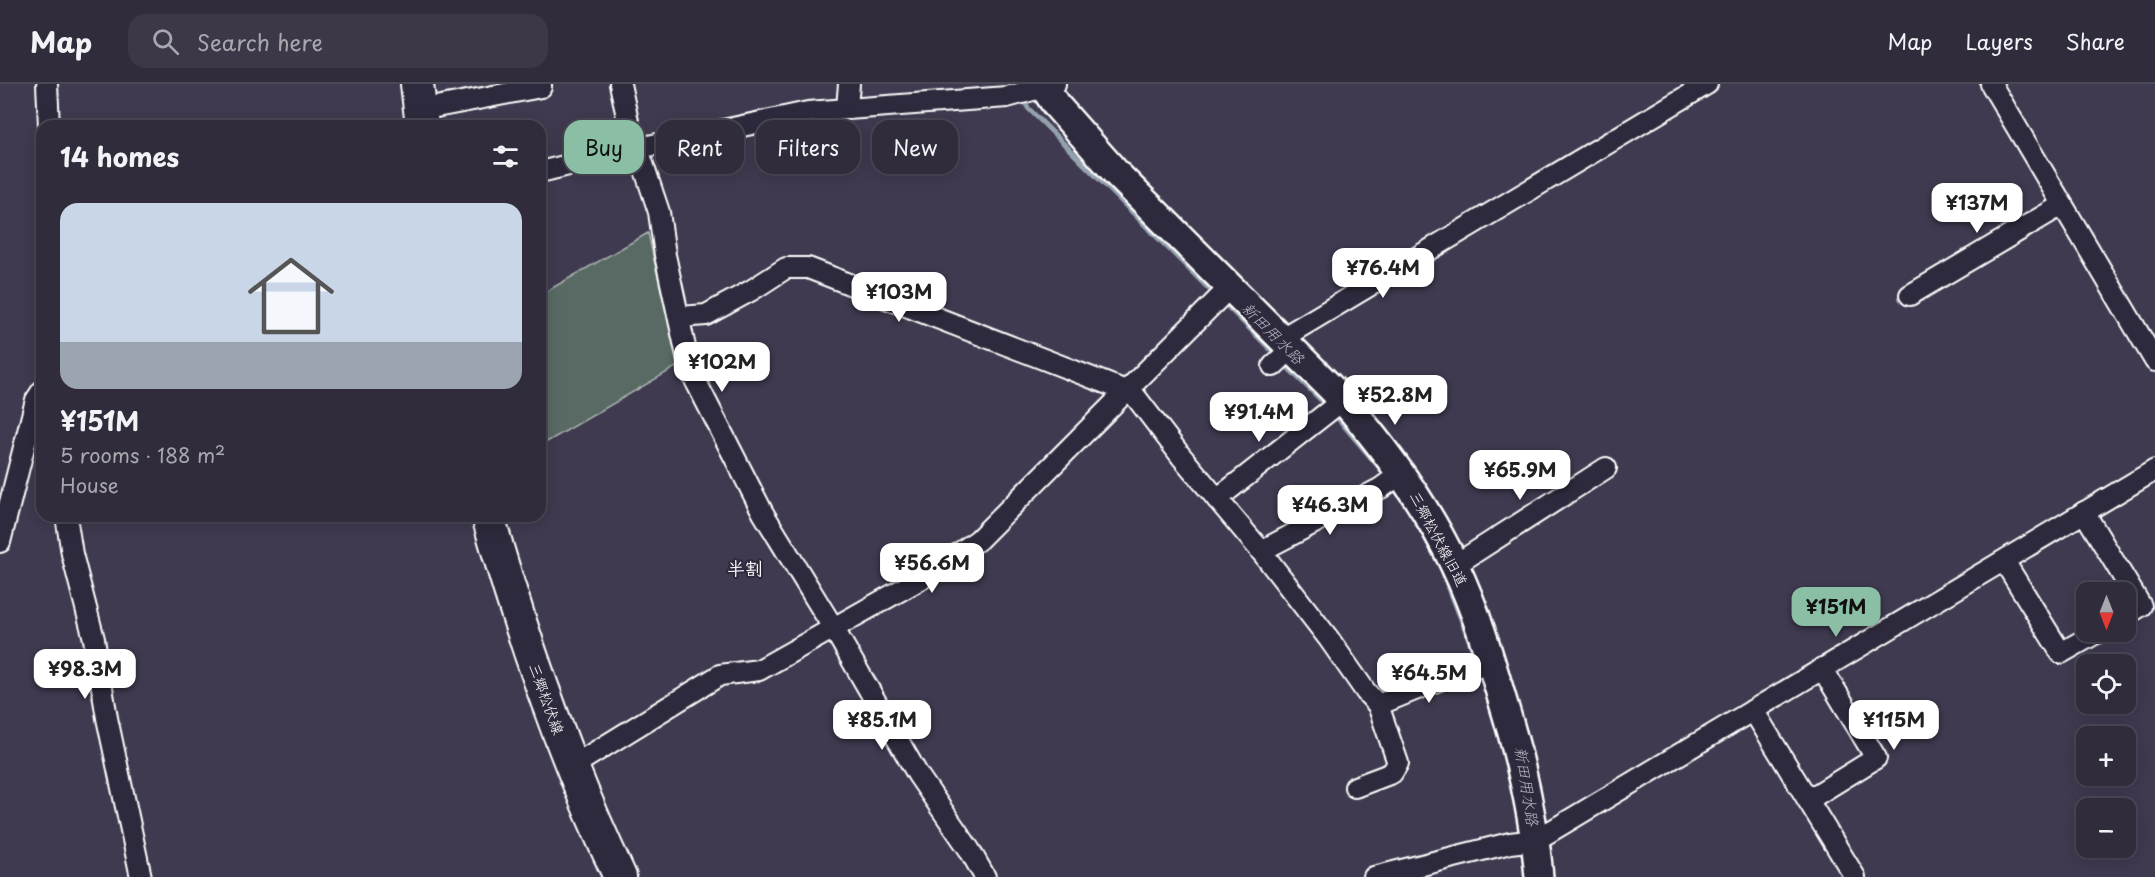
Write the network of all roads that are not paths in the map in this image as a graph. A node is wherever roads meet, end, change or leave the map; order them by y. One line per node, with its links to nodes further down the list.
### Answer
1 (46, 84): 10 (street)
2 (541, 84): 8 (street)
3 (620, 84): 11 (street)
4 (849, 84): 9 (street)
5 (1707, 84): 20 (street)
6 (1991, 84): 16 (street)
7 (1043, 87): 9 (street); 18 (street, 三郷松伏線旧道)
8 (420, 107)
9 (847, 108): 12 (street)
10 (49, 120)
11 (629, 120)
12 (644, 147)
13 (564, 166): 14 (street)
14 (546, 171)
15 (644, 172): 19 (street)
16 (2062, 205): 17 (street); 21 (street)
17 (1910, 295)
18 (1221, 296): 20 (street, 三郷松伏線旧道); 22 (street)
19 (680, 317): 22 (street); 39 (street)
20 (1283, 352): 24 (street, 三郷松伏線旧道)
21 (2155, 361)
22 (1128, 390): 28 (street); 39 (street)
23 (36, 400): 32 (street)
24 (1334, 408): 27 (street, 三郷松伏線旧道); 28 (street)
25 (1606, 468): 35 (street)
26 (2155, 470): 29 (street)
27 (1392, 480): 33 (street); 35 (street, 三郷松伏線旧道)
28 (1217, 499): 33 (street)
29 (2084, 512): 34 (street); 36 (street)
30 (67, 522): 49 (street)
31 (491, 522): 45 (main road, 三郷松伏線)
32 (0, 542)
33 (1261, 551): 43 (street)
34 (2004, 561): 40 (street); 42 (street)
35 (1455, 565): 41 (street, 三郷松伏線旧道)
36 (2126, 582)
37 (2136, 598): 38 (street)
38 (2136, 609)
39 (834, 629): 45 (street); 51 (street)
40 (2080, 642)
41 (1481, 666): 43 (street); 48 (street, 三郷松伏線旧道)
42 (1822, 668): 44 (street); 47 (street)
43 (1378, 705): 46 (street)
44 (1753, 710): 47 (street); 48 (street)
45 (571, 766): 50 (main road, 三郷松伏線)
46 (1354, 788)
47 (1808, 800): 54 (street)
48 (1524, 841): 52 (street); 53 (street, 三郷松伏線旧道)
49 (141, 877)
50 (620, 877)
51 (985, 877)
52 (1374, 877)
53 (1539, 877)
54 (1855, 877)

